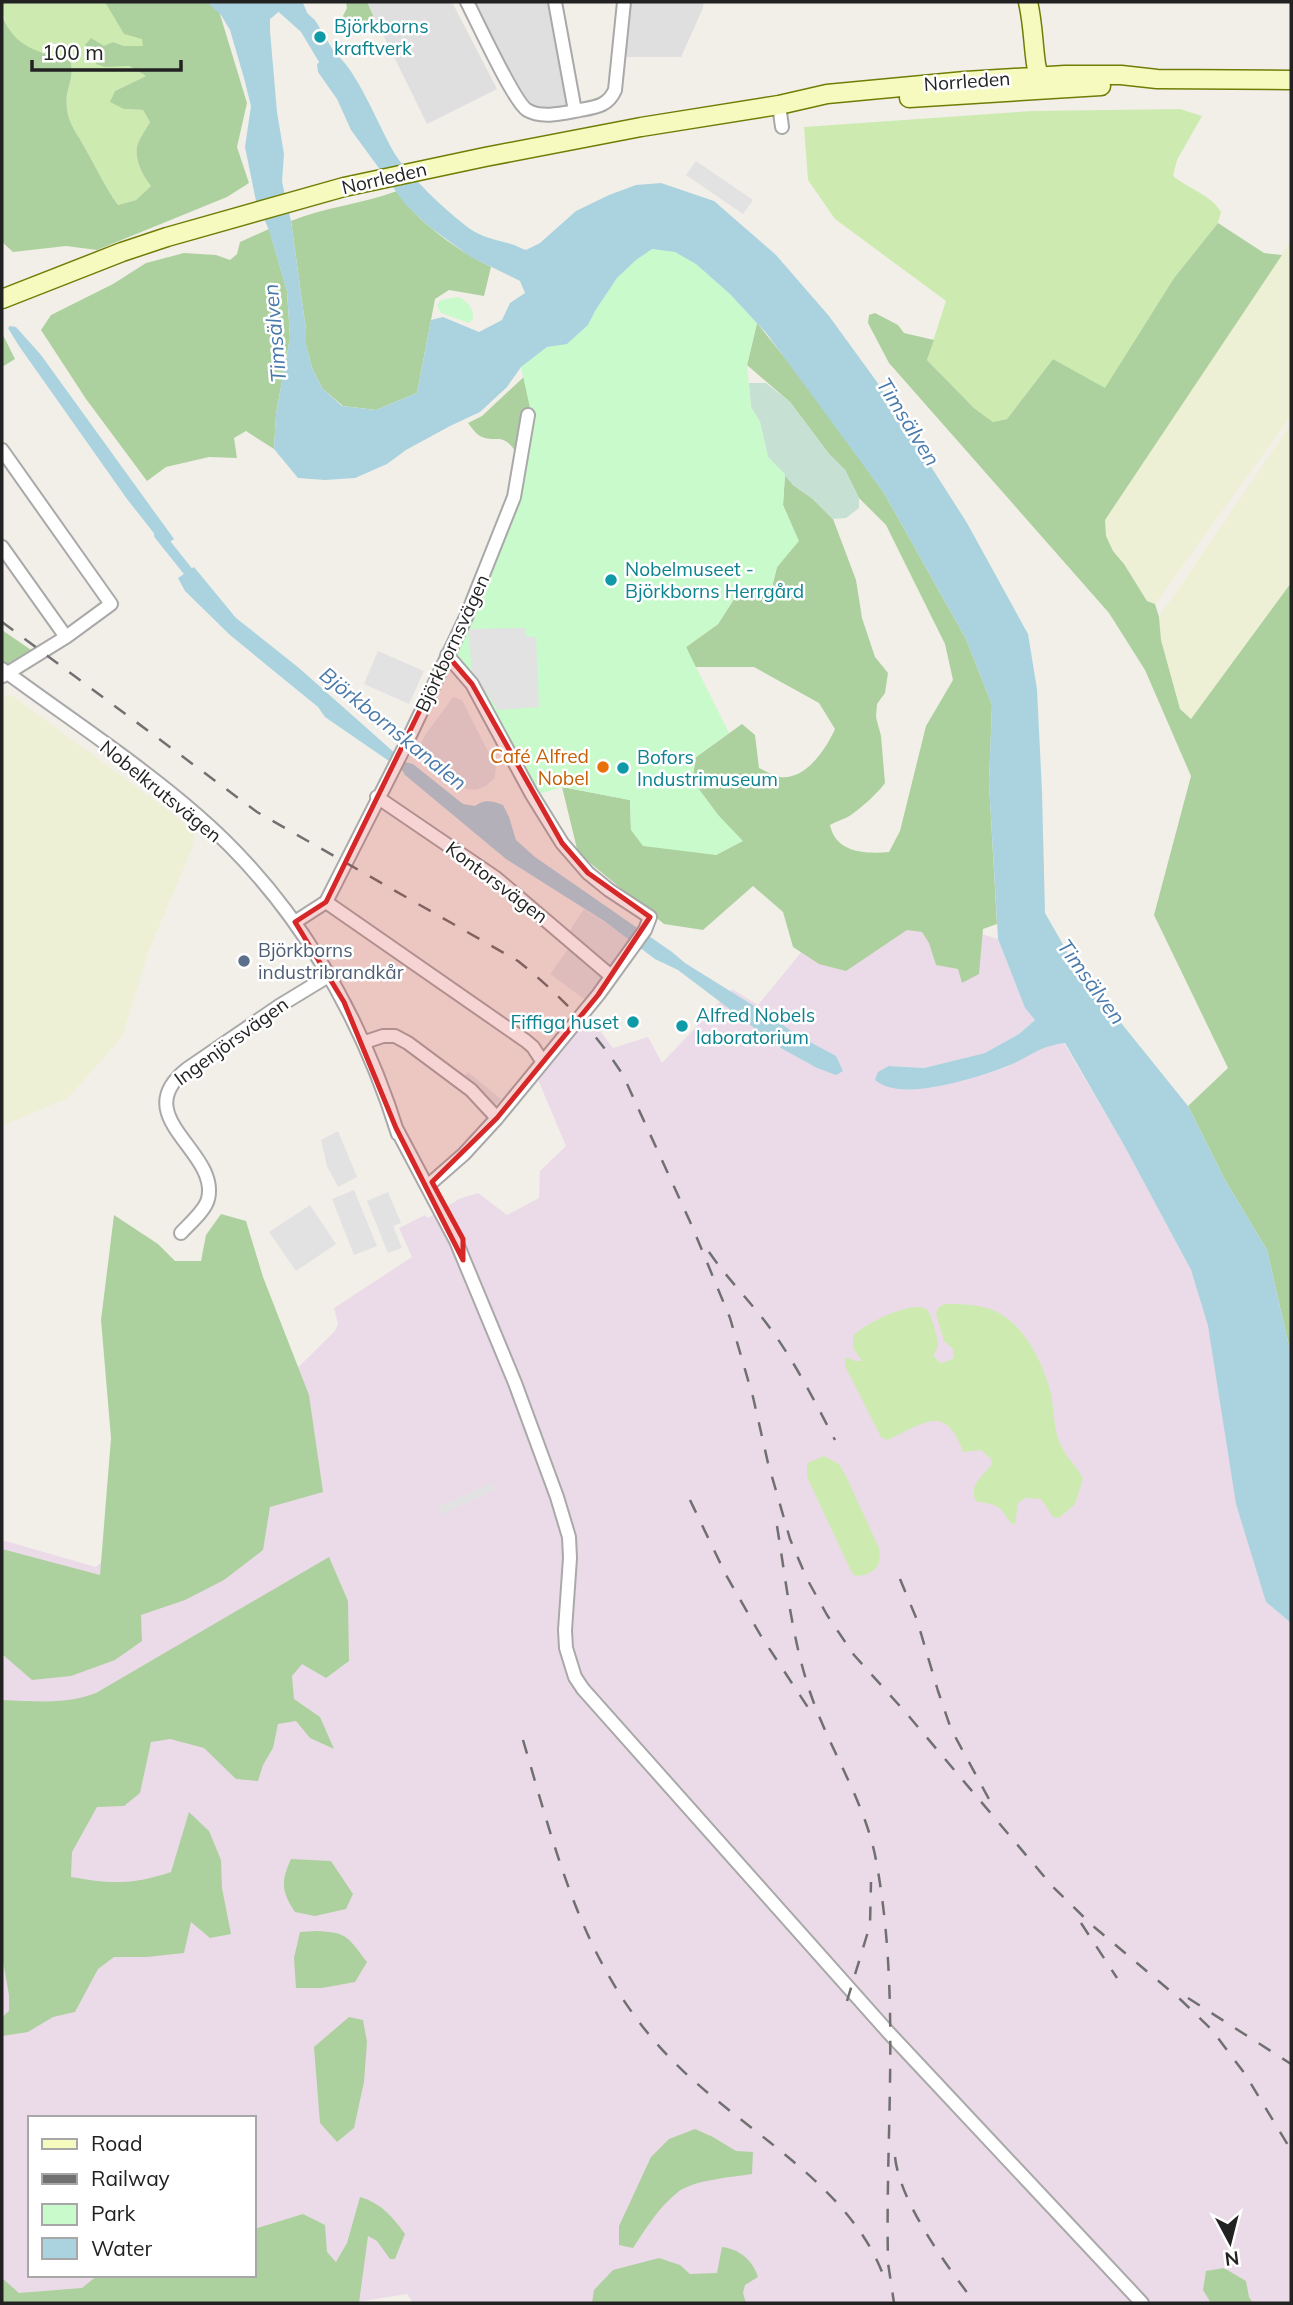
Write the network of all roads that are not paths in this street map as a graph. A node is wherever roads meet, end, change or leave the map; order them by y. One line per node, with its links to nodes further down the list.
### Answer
1 (467, 2): 9 (street)
2 (555, 2): 9 (street)
3 (624, 2): 9 (street)
4 (1028, 2): 7 (street)
5 (1038, 2): 7 (street)
6 (1291, 80): 7 (street, Norrleden)
7 (1042, 83): 8 (street, Norrleden)
8 (779, 105): 10 (street); 11 (street, Norrleden)
9 (575, 111)
10 (782, 127)
11 (2, 299)
12 (528, 415): 16 (street, Björkbornsvägen)
13 (2, 450): 15 (street)
14 (2, 547): 15 (street)
15 (66, 637): 17 (street)
16 (447, 655): 18 (street, Björkbornsvägen); 22 (street)
17 (4, 673): 20 (street, Nobelkrutsvägen)
18 (377, 797): 19 (street, Björkbornsvägen); 22 (street, Kontorsvägen)
19 (326, 902): 20 (street); 24 (street)
20 (295, 922): 21 (street, Nobelkrutsvägen)
21 (330, 975): 23 (street, Nobelkrutsvägen); 29 (street, Ingenjörsvägen)
22 (611, 976): 24 (street)
23 (365, 1042): 25 (street, Nobelkrutsvägen); 26 (street)
24 (542, 1061): 26 (street)
25 (387, 1104): 27 (street); 28 (street)
26 (496, 1118): 27 (street)
27 (432, 1182): 28 (street)
28 (439, 1211): 30 (street)
29 (181, 1233)
30 (1142, 2303)

